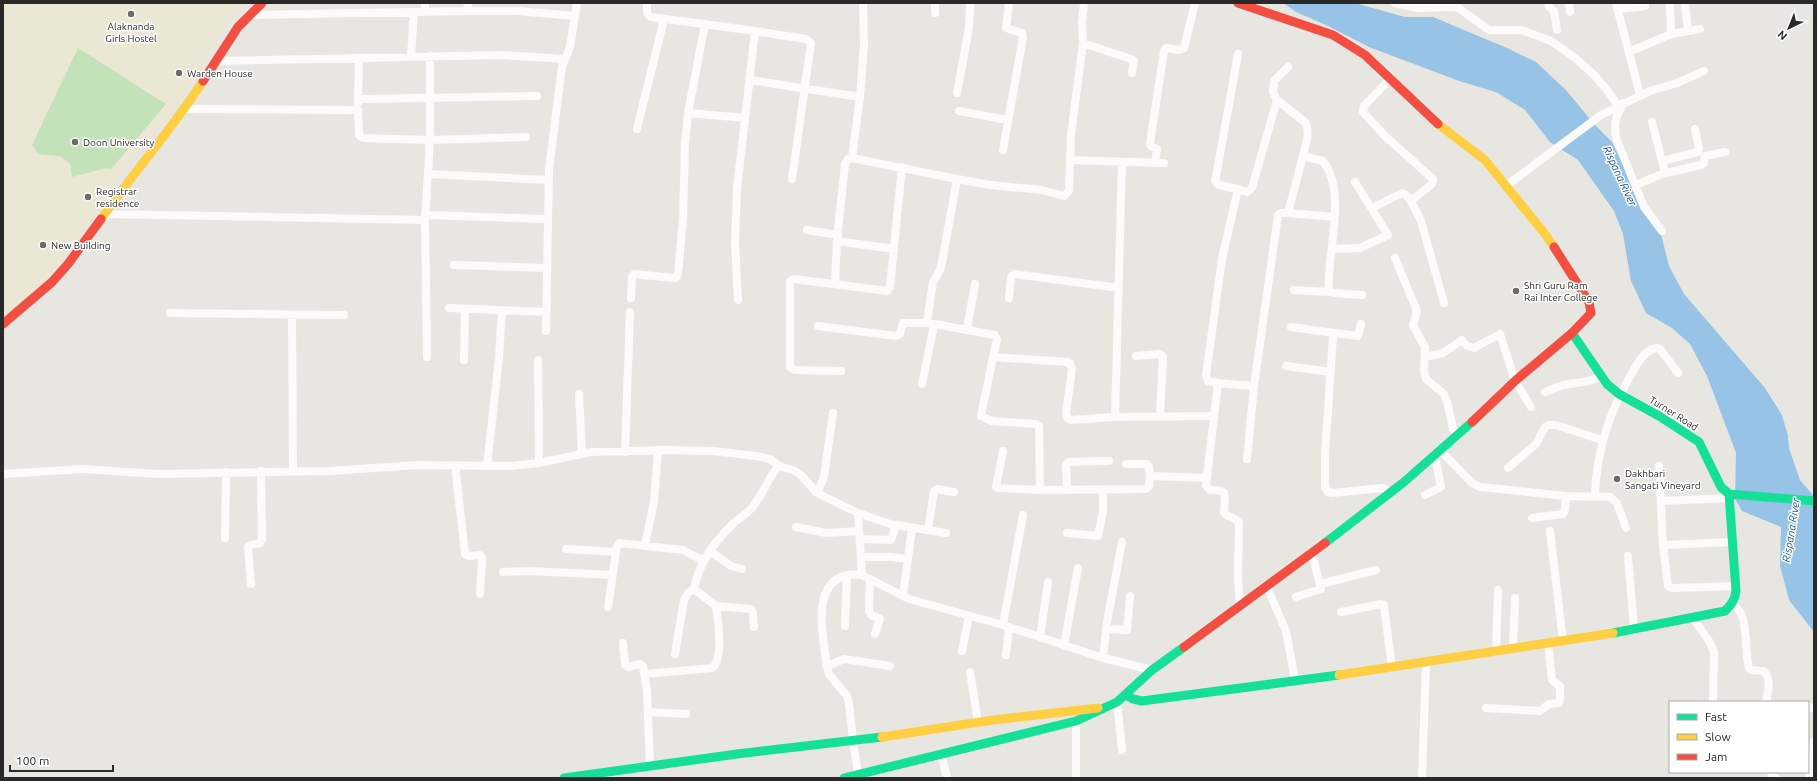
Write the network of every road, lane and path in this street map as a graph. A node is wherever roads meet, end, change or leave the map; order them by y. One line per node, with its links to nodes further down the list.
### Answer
1 (262, 3): 24 (street)
2 (425, 3): 21 (street)
3 (577, 3): 25 (street)
4 (647, 3): 26 (street)
5 (863, 3): 50 (street)
6 (935, 3): 23 (street)
7 (970, 3): 47 (street)
8 (1009, 3): 60 (street)
9 (1084, 3): 33 (street)
10 (1195, 3): 73 (street)
11 (1238, 3): 45 (street)
12 (1396, 3): 54 (street)
13 (1548, 3): 29 (street)
14 (1569, 3): 22 (street)
15 (1685, 3): 31 (street)
16 (1670, 4): 32 (street)
17 (1617, 6): 18 (street); 34 (street)
18 (1645, 6)
19 (468, 7): 21 (street); 25 (street)
20 (414, 12): 21 (street); 24 (street); 36 (street)
21 (425, 12)
22 (1570, 12)
23 (935, 13)
24 (249, 15): 40 (street)
25 (575, 16): 39 (street)
26 (664, 19): 27 (street); 62 (street)
27 (705, 24): 30 (street); 58 (street)
28 (1700, 29): 31 (street)
29 (1557, 30)
30 (756, 31): 44 (street); 46 (street)
31 (1688, 32): 32 (street)
32 (1671, 34): 34 (street)
33 (1082, 43): 43 (street); 70 (street)
34 (1629, 52): 48 (street)
35 (1238, 54): 84 (street)
36 (411, 56): 37 (street); 38 (street)
37 (430, 56): 39 (street); 51 (street)
38 (359, 58): 40 (street); 52 (street)
39 (565, 59): 80 (street)
40 (217, 60): 55 (street)
41 (1288, 67): 53 (street)
42 (1704, 71): 48 (street)
43 (1132, 73)
44 (750, 80): 46 (street); 59 (street)
45 (1389, 80): 83 (street); 85 (street)
46 (805, 88): 50 (street); 78 (street)
47 (957, 93)
48 (1640, 95): 54 (street)
49 (537, 96): 51 (street)
50 (860, 97): 69 (street)
51 (430, 98): 52 (street); 65 (street)
52 (358, 99): 56 (street)
53 (1277, 100): 68 (street); 84 (street)
54 (1621, 105): 82 (street); 83 (street)
55 (185, 109): 56 (street); 88 (street)
56 (358, 110): 65 (street)
57 (959, 112): 60 (street)
58 (688, 113): 59 (street); 106 (street)
59 (745, 118): 108 (street)
60 (1008, 120): 66 (street)
61 (1652, 122): 71 (street)
62 (637, 129)
63 (1695, 129): 71 (street)
64 (526, 137): 65 (street)
65 (430, 140): 77 (street)
66 (1003, 150)
67 (1725, 152): 76 (street)
68 (1303, 156): 87 (street); 89 (street)
69 (852, 158): 75 (street); 94 (street)
70 (1070, 160): 72 (street); 79 (street)
71 (1662, 161): 76 (street)
72 (1122, 162): 73 (street); 102 (street)
73 (1155, 163): 74 (street)
74 (1164, 163)
75 (902, 167): 79 (street); 95 (street)
76 (1665, 173): 82 (street)
77 (428, 174): 80 (street); 90 (street)
78 (792, 179)
79 (957, 179): 118 (street)
80 (548, 180): 91 (street)
81 (1355, 182): 86 (street)
82 (1636, 185): 93 (street)
83 (1506, 186): 126 (street)
84 (1238, 190): 139 (street)
85 (1411, 202): 86 (street); 109 (street)
86 (1372, 208): 96 (street)
87 (1288, 213): 89 (street); 141 (street)
88 (104, 214): 90 (street); 119 (street)
89 (1334, 217): 96 (street)
90 (425, 218): 91 (street); 128 (street)
91 (548, 219): 99 (street)
92 (807, 230): 94 (street)
93 (1662, 232)
94 (837, 238): 95 (street); 100 (street)
95 (894, 249): 100 (street)
96 (1332, 249): 104 (street)
97 (1395, 258): 130 (street)
98 (454, 265): 99 (street)
99 (546, 268): 113 (street)
100 (836, 284): 134 (street)
101 (975, 284): 123 (street)
102 (1118, 288): 107 (street); 149 (street)
103 (1294, 290): 104 (street)
104 (1330, 292): 105 (street)
105 (1362, 295)
106 (631, 298)
107 (1009, 298)
108 (738, 300)
109 (1444, 303)
110 (449, 308): 111 (street)
111 (465, 309): 112 (street); 131 (street)
112 (502, 310): 113 (street); 162 (street)
113 (546, 312): 124 (street)
114 (630, 312): 154 (street)
115 (170, 313): 116 (street)
116 (292, 315): 117 (street); 167 (street)
117 (344, 315)
118 (931, 323): 121 (street); 123 (street); 140 (street)
119 (3, 324)
120 (1361, 324): 125 (street)
121 (818, 326)
122 (1291, 327): 125 (street)
123 (967, 329): 129 (street)
124 (546, 331)
125 (1334, 333): 135 (street)
126 (1572, 333): 137 (street, Turner Road); 138 (street)
127 (1136, 356): 147 (street)
128 (427, 357)
129 (993, 357): 149 (street); 173 (street)
130 (1425, 357): 138 (street); 150 (street)
131 (464, 360)
132 (538, 360): 159 (street)
133 (1286, 366): 135 (street)
134 (841, 371)
135 (1331, 372): 176 (street)
136 (1678, 373): 144 (street)
137 (1602, 376): 142 (street); 144 (street, Turner Road)
138 (1515, 381): 145 (street); 150 (street)
139 (1218, 383): 141 (street); 148 (street)
140 (922, 384)
141 (1254, 386): 157 (street)
142 (1545, 392)
143 (579, 394): 155 (street)
144 (1619, 394): 151 (street); 181 (street, Turner Road)
145 (1531, 407)
146 (833, 413): 177 (street)
147 (1160, 416): 148 (street); 149 (street)
148 (1213, 416): 171 (street)
149 (1115, 417)
150 (1456, 437): 156 (street)
151 (1602, 440): 165 (street); 180 (street)
152 (658, 450): 154 (street); 163 (street); 199 (street)
153 (1003, 451): 173 (street)
154 (625, 452): 155 (street)
155 (582, 453): 159 (street)
156 (1437, 453): 176 (street); 178 (street); 179 (street)
157 (1248, 459)
158 (1109, 461): 174 (street)
159 (539, 463): 162 (street)
160 (1126, 464): 170 (street)
161 (455, 465): 162 (street); 167 (street); 224 (street)
162 (487, 466)
163 (779, 466): 177 (street); 202 (street)
164 (1659, 466): 182 (street)
165 (1508, 468)
166 (261, 471): 167 (street); 168 (street); 218 (street)
167 (293, 471)
168 (226, 472): 169 (street); 196 (street)
169 (3, 474)
170 (1150, 476): 171 (street); 172 (street)
171 (1206, 478): 229 (street)
172 (1103, 489): 174 (street); 194 (street)
173 (1040, 490): 174 (street)
174 (1067, 490)
175 (954, 492): 191 (street)
176 (1391, 492): 204 (street)
177 (817, 493): 184 (street)
178 (1425, 495)
179 (1566, 496): 180 (street); 186 (street)
180 (1595, 496): 190 (street)
181 (1730, 496): 182 (street); 183 (street); 198 (street)
182 (1661, 501): 200 (street)
183 (1814, 502)
184 (858, 513): 187 (street); 195 (street)
185 (1023, 515): 237 (street)
186 (1532, 518)
187 (896, 525): 189 (street); 195 (street)
188 (796, 527): 195 (street)
189 (912, 528): 191 (street); 207 (street)
190 (1626, 528)
191 (928, 530): 193 (street)
192 (1550, 531): 243 (street)
193 (946, 532)
194 (1067, 533)
195 (860, 535): 206 (street)
196 (225, 538)
197 (1122, 542): 239 (street)
198 (1733, 542): 200 (street); 220 (street)
199 (645, 545): 203 (street); 208 (street)
200 (1663, 545): 220 (street)
201 (566, 549): 203 (street)
202 (710, 551): 208 (street); 210 (street)
203 (616, 552): 213 (street)
204 (1312, 552): 219 (street); 221 (street)
205 (1628, 556): 240 (street)
206 (861, 557): 207 (street); 215 (street)
207 (908, 559): 225 (street)
208 (704, 560): 222 (street)
209 (1078, 568): 246 (street)
210 (742, 569)
211 (1376, 570): 219 (street)
212 (504, 572): 213 (street)
213 (612, 575): 232 (street)
214 (847, 575): 215 (street); 236 (street); 254 (street)
215 (862, 575): 216 (street)
216 (870, 579): 225 (street); 241 (street)
217 (1048, 582): 242 (street)
218 (251, 584)
219 (1321, 584): 227 (street)
220 (1736, 586): 230 (street)
221 (1267, 587): 229 (street); 260 (street)
222 (694, 589): 231 (street); 250 (street)
223 (1498, 590): 249 (street)
224 (480, 594)
225 (903, 596): 234 (street)
226 (1130, 596): 239 (street)
227 (1296, 597)
228 (1515, 598): 247 (street)
229 (1240, 605): 257 (street)
230 (1732, 605): 235 (street); 263 (street)
231 (716, 606): 238 (street); 259 (street)
232 (608, 607)
233 (1341, 612): 256 (street)
234 (969, 616): 237 (street); 248 (street)
235 (1693, 618): 240 (street); 262 (street)
236 (845, 626)
237 (1006, 626): 242 (street); 251 (street)
238 (754, 627)
239 (1106, 629): 252 (street)
240 (1634, 630): 243 (street)
241 (875, 634)
242 (1040, 638): 246 (street)
243 (1563, 641): 245 (street)
244 (623, 642): 259 (street)
245 (1548, 643): 247 (street); 266 (street)
246 (1064, 646): 252 (street)
247 (1513, 649): 249 (street)
248 (962, 651)
249 (1496, 652): 253 (street)
250 (675, 654)
251 (1006, 656)
252 (1103, 658): 257 (street)
253 (1426, 663): 256 (street); 282 (street)
254 (826, 665): 255 (street); 271 (street)
255 (890, 666)
256 (1392, 668): 260 (street)
257 (1152, 670): 261 (street)
258 (970, 672): 270 (street)
259 (644, 674): 267 (street)
260 (1295, 680): 261 (street)
261 (1126, 696): 264 (street)
262 (1713, 701)
263 (1766, 701)
264 (1117, 702): 265 (street); 273 (street)
265 (1107, 707): 269 (street); 270 (street)
266 (1486, 708)
267 (648, 712): 268 (street); 275 (street)
268 (686, 714)
269 (1076, 721): 274 (street); 281 (street)
270 (978, 722): 271 (street)
271 (853, 741): 275 (street); 276 (street)
272 (1814, 742): 285 (street)
273 (1122, 750)
274 (941, 754): 277 (street); 280 (street)
275 (650, 766): 278 (street)
276 (858, 774): 277 (street); 279 (street)
277 (874, 774)
278 (569, 778)
279 (844, 778)
280 (947, 778)
281 (1076, 778)
282 (1422, 778)
283 (1771, 778): 284 (street)
284 (1776, 778)
285 (1809, 778)

